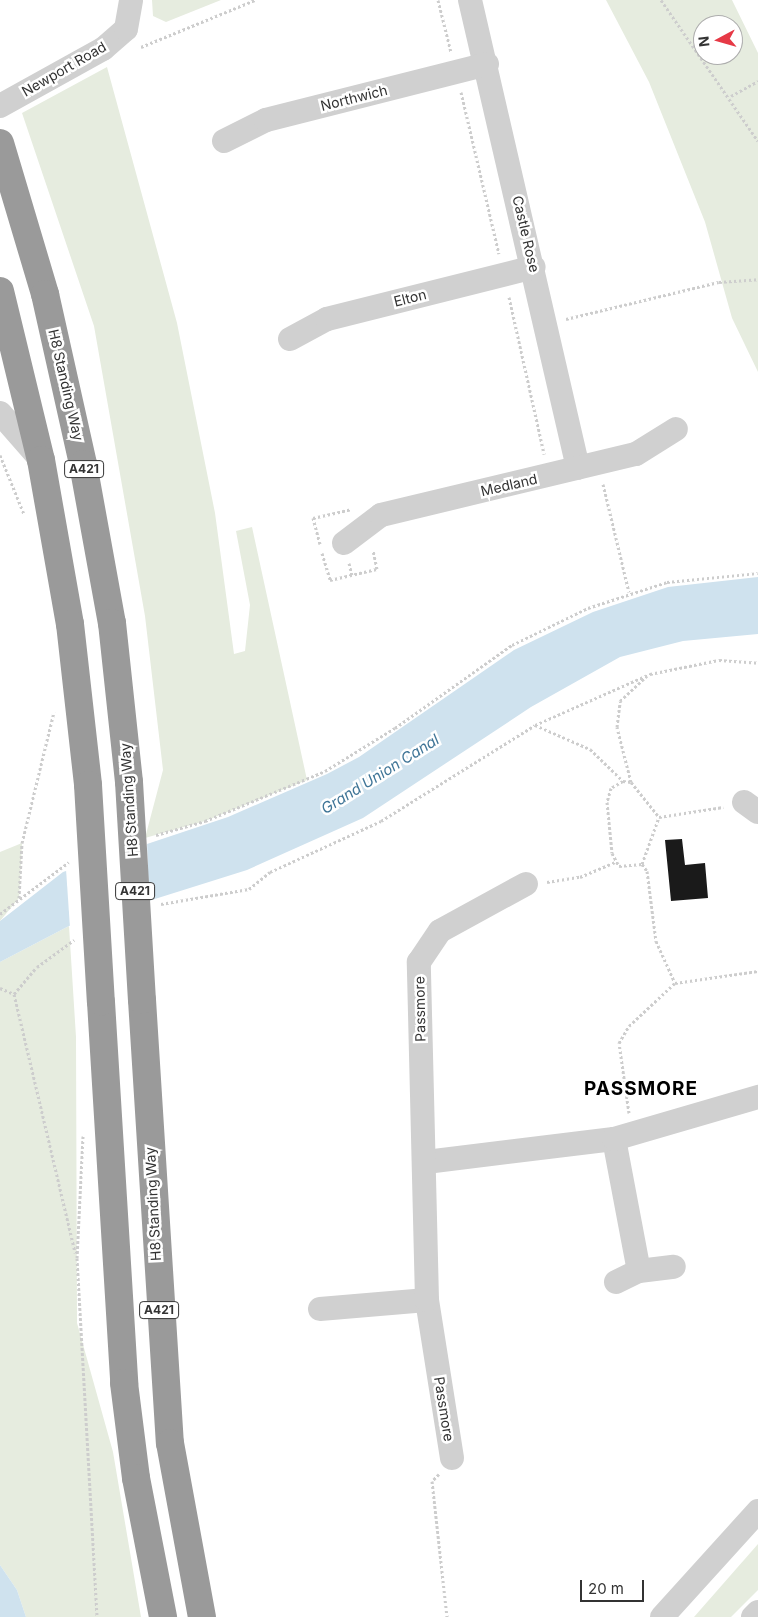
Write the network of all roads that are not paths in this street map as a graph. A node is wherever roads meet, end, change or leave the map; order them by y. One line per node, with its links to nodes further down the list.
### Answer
1 (132, 0): 4 (street, Newport Road)
2 (470, 0): 3 (street, Castle Rose)
3 (487, 64): 5 (street, Northwich); 7 (street, Castle Rose)
4 (0, 106)
5 (224, 141)
6 (3, 152): 28 (highway, H8 Standing Way / A421, bridge)
7 (534, 267): 9 (street, Elton); 13 (street, Castle Rose)
8 (0, 292): 12 (highway, A421)
9 (290, 339)
10 (0, 413): 12 (street)
11 (676, 429): 13 (street, Medland)
12 (41, 460): 27 (highway, A421, bridge)
13 (588, 465): 14 (street, Medland)
14 (344, 543)
15 (526, 884): 18 (street, Passmore)
16 (758, 1097): 17 (street)
17 (623, 1136): 18 (street); 20 (street)
18 (426, 1162): 22 (street, Passmore)
19 (674, 1267): 20 (street)
20 (639, 1271): 21 (street)
21 (616, 1282)
22 (427, 1300): 23 (street); 24 (street, Passmore)
23 (320, 1309)
24 (452, 1458)
25 (758, 1511): 29 (street)
26 (758, 1612): 30 (street)
27 (163, 1617)
28 (202, 1617)
29 (662, 1617)
30 (753, 1617)

